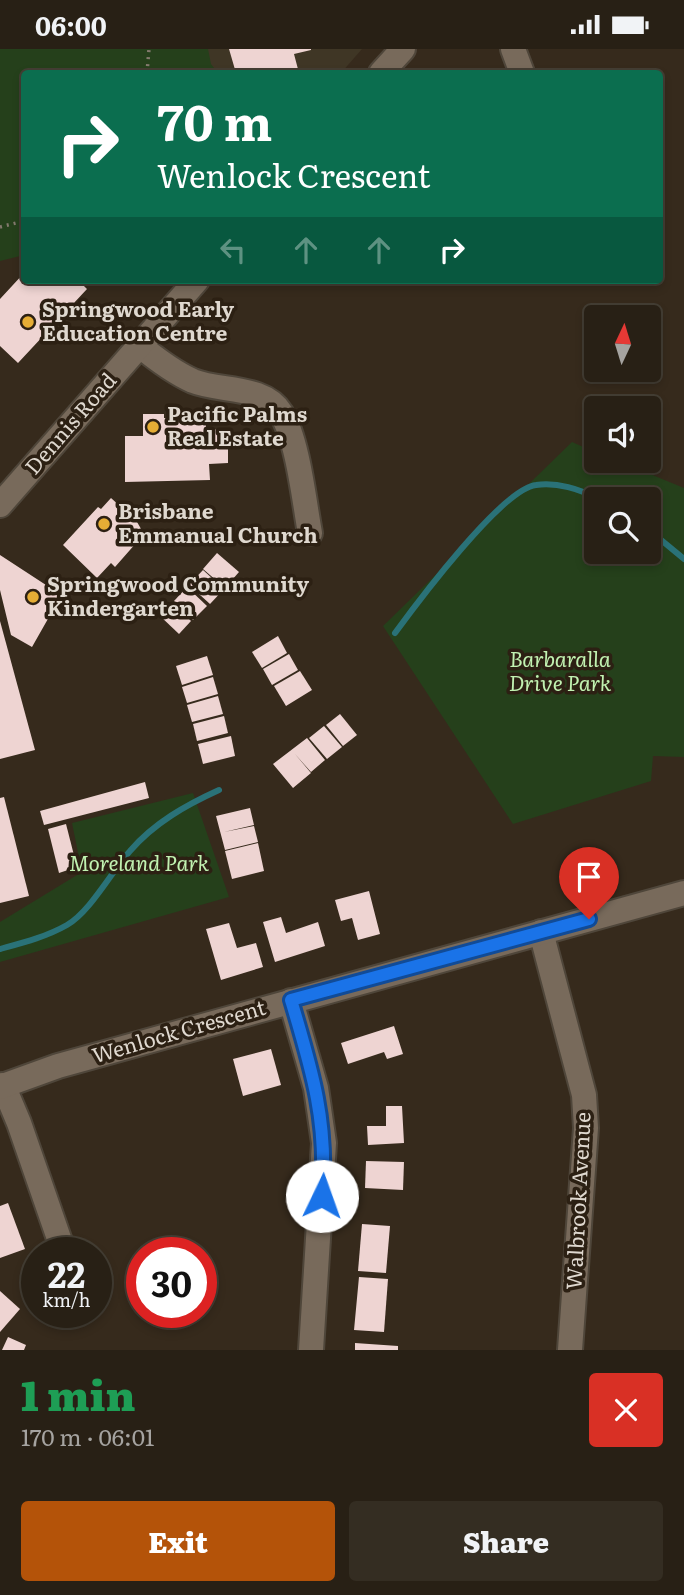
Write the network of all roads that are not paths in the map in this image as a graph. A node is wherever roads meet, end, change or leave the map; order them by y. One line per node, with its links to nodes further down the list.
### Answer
1 (402, 49): 3 (street)
2 (513, 49): 4 (street)
3 (384, 70)
4 (521, 70)
5 (193, 284): 6 (street, Dennis Road)
6 (139, 345): 7 (street, Dennis Road); 8 (street)
7 (0, 505)
8 (310, 533)
9 (684, 894): 10 (street, Wenlock Crescent)
10 (541, 932): 11 (street, Wenlock Crescent); 15 (street, Walbrook Avenue)
11 (291, 1000): 12 (street, Wenlock Crescent); 14 (street)
12 (2, 1086): 13 (street)
13 (58, 1237)
14 (312, 1350)
15 (570, 1350)

